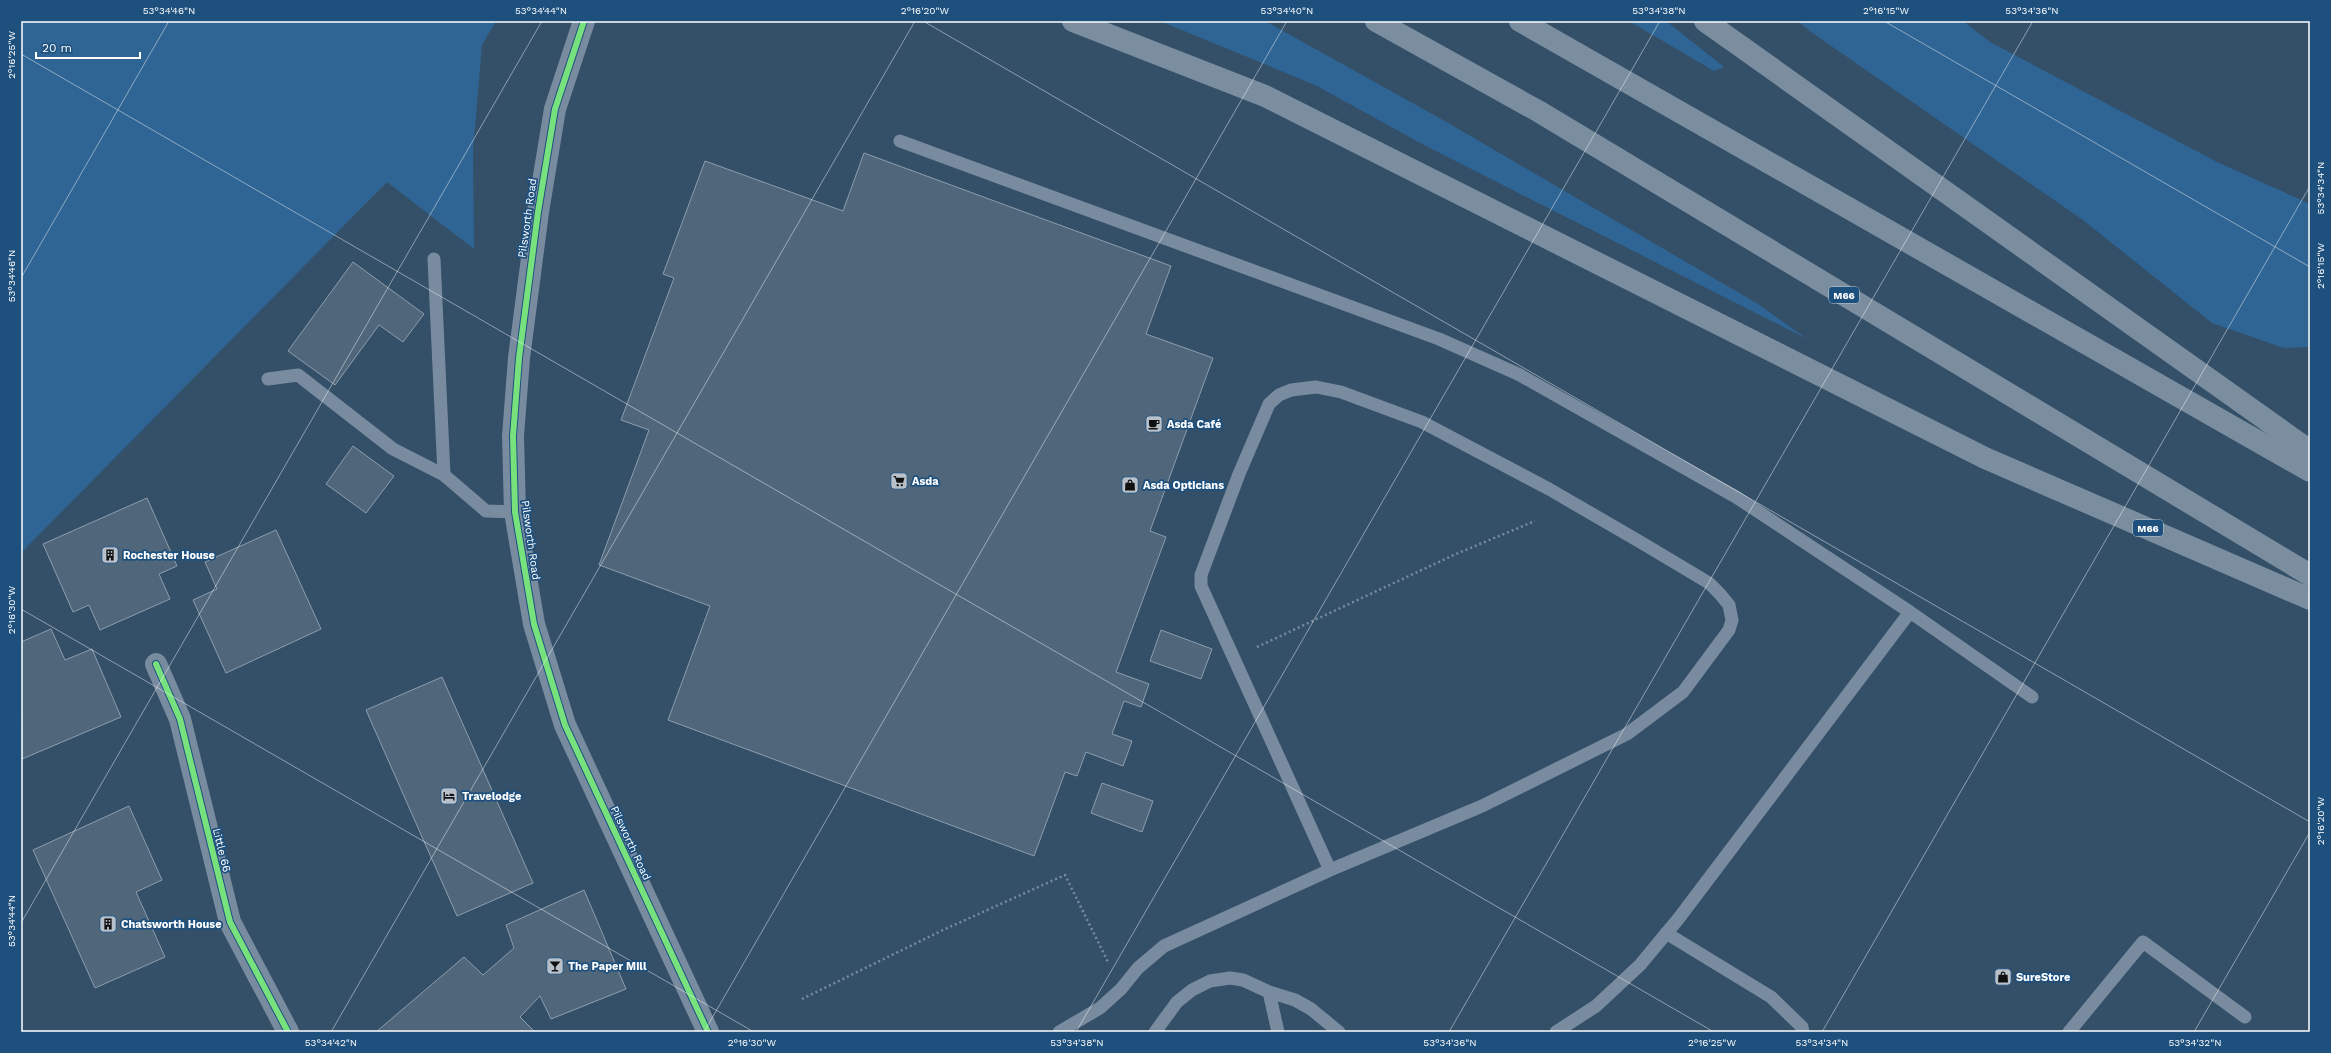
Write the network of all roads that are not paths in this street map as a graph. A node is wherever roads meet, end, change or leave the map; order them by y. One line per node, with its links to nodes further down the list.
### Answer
1 (584, 21): 12 (street, Pilsworth Road)
2 (1073, 21): 14 (highway, M66)
3 (1376, 21): 13 (highway, M66)
4 (1520, 21): 10 (highway)
5 (1705, 21): 9 (highway)
6 (900, 141): 15 (lane)
7 (434, 259): 11 (lane)
8 (268, 379): 11 (lane)
9 (2310, 451)
10 (2310, 471)
11 (444, 474): 12 (lane)
12 (516, 512): 23 (street, Pilsworth Road)
13 (2310, 575)
14 (2310, 599)
15 (1910, 612): 17 (lane); 19 (lane)
16 (156, 664): 22 (street, Little 66)
17 (2032, 697)
18 (1330, 870): 18 (lane); 24 (lane)
19 (1666, 934): 28 (lane); 29 (lane)
20 (1269, 992): 25 (lane); 26 (lane); 27 (lane)
21 (2245, 1017): 30 (lane)
22 (288, 1032)
23 (708, 1032)
24 (1059, 1032)
25 (1155, 1032)
26 (1278, 1032)
27 (1339, 1032)
28 (1556, 1032)
29 (1803, 1032)
30 (2069, 1032)

